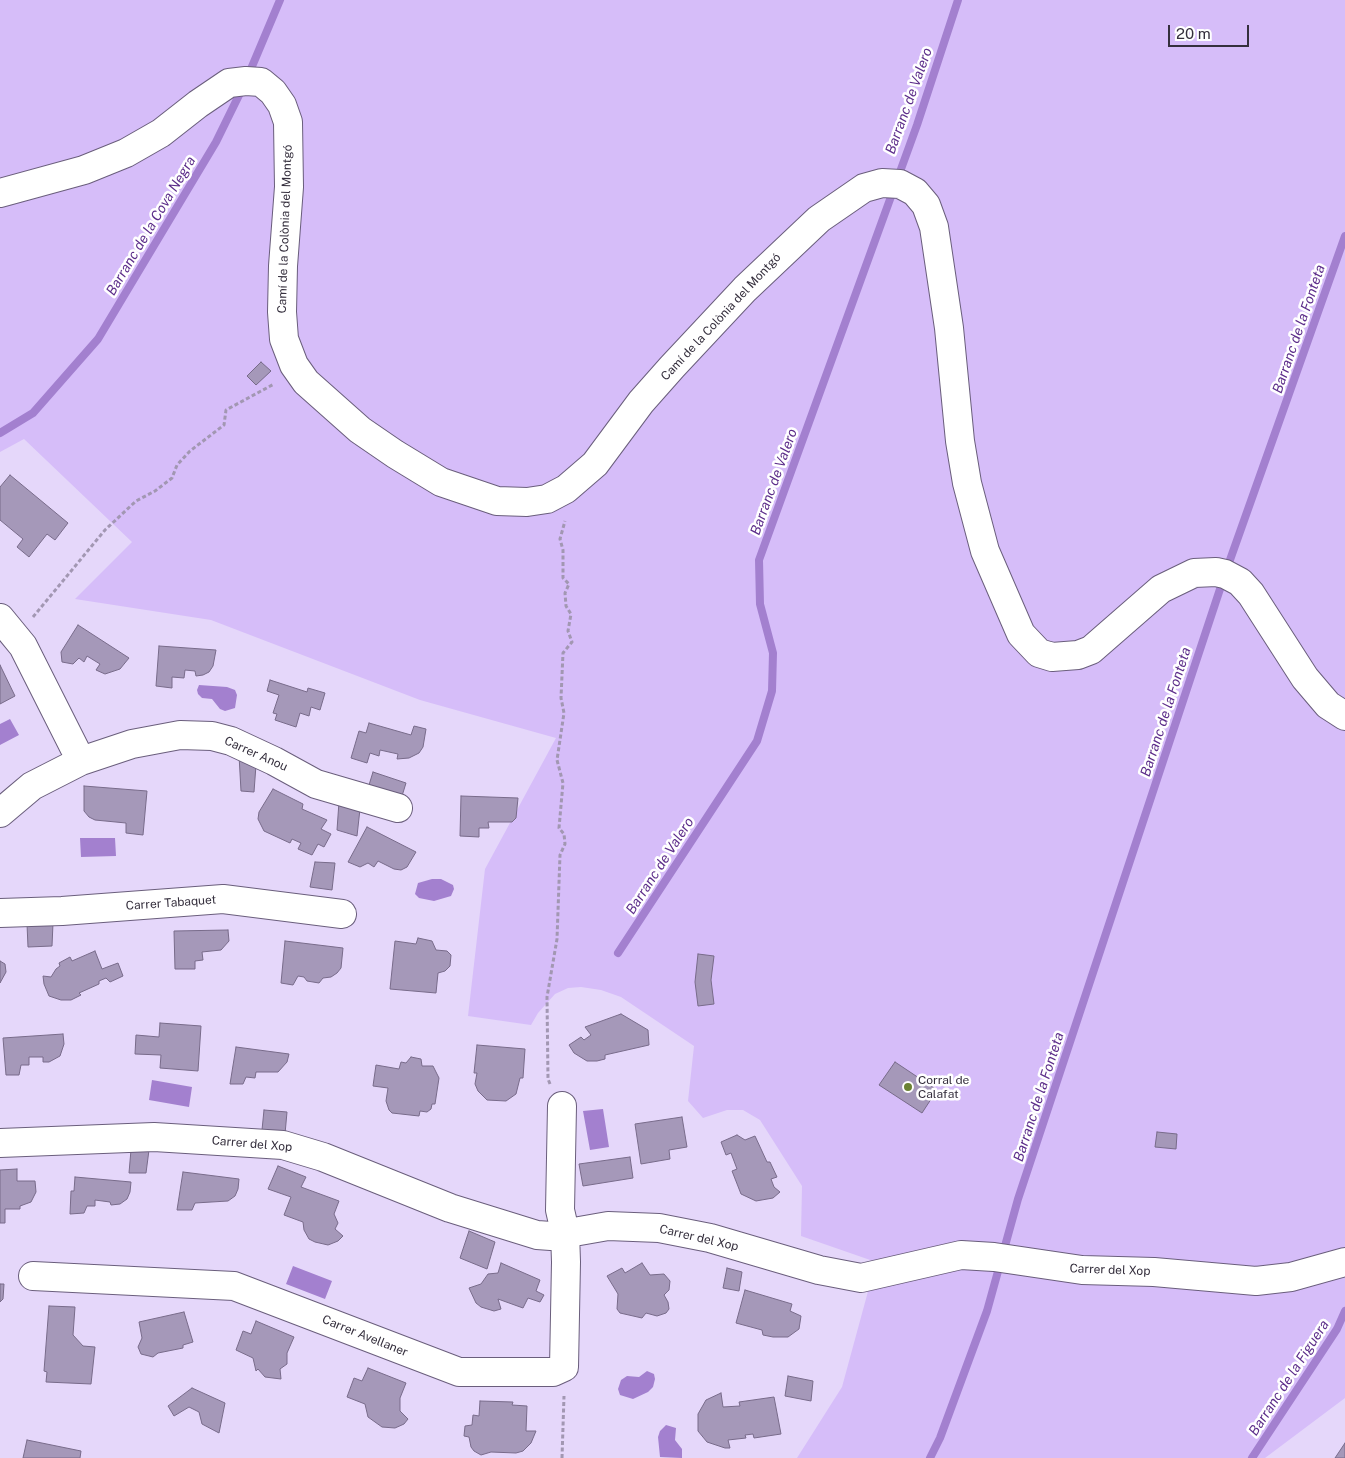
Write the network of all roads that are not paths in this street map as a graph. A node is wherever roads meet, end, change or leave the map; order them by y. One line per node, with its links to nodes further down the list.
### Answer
1 (0, 193): 3 (street, Camí de la Colònia del Montgó)
2 (8, 627): 4 (street)
3 (1345, 716)
4 (80, 761): 5 (street, Carrer Anou); 6 (street, Carrer Anou)
5 (398, 808)
6 (0, 813)
7 (0, 913): 8 (street, Carrer Tabaquet)
8 (342, 914)
9 (562, 1106): 11 (street)
10 (0, 1143): 11 (street, Carrer del Xop)
11 (565, 1232): 12 (street, Carrer del Xop); 13 (street, Carrer Avellaner)
12 (1345, 1262)
13 (33, 1276)

